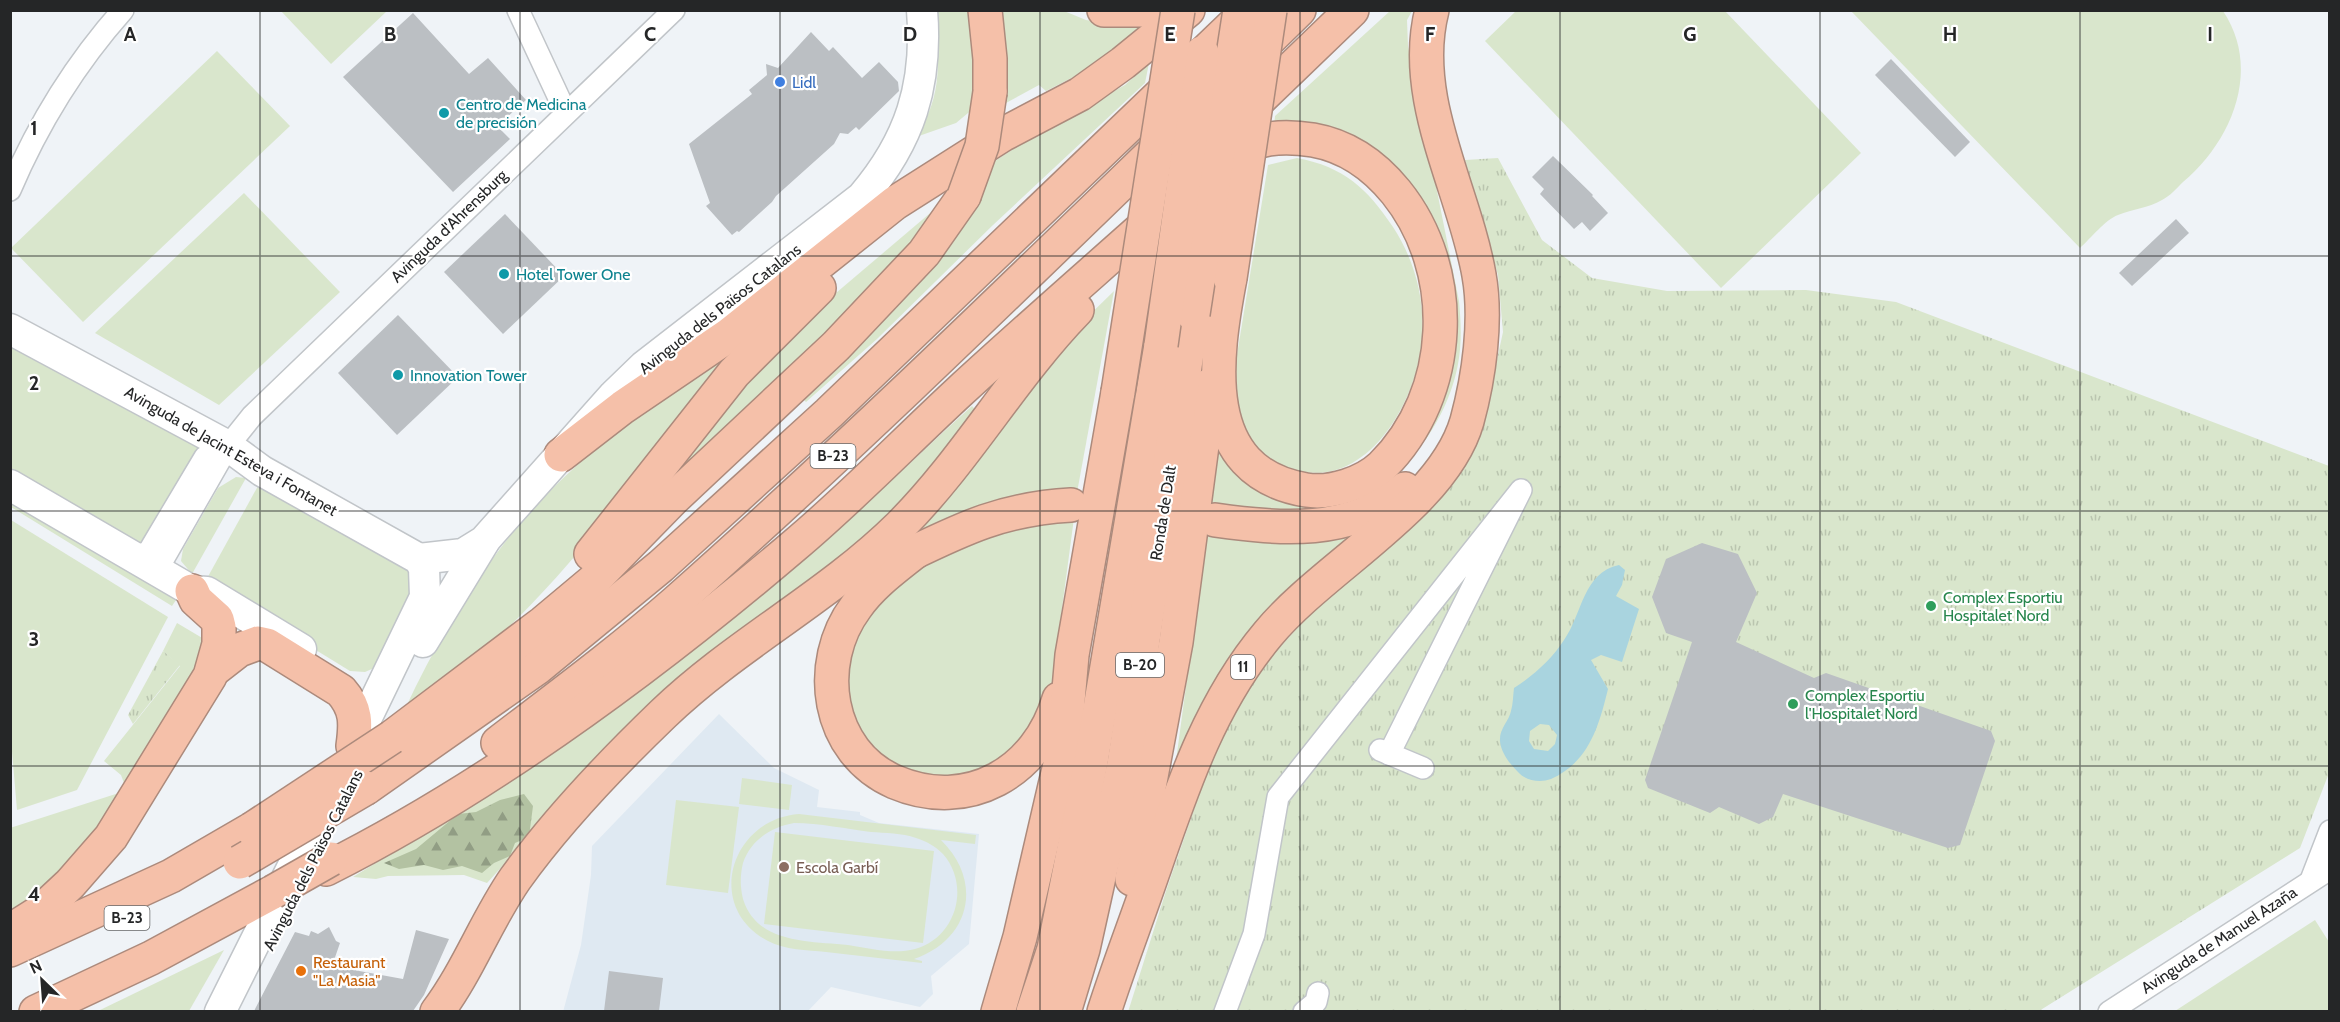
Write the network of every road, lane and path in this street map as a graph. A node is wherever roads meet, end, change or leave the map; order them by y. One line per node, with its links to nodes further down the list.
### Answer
1 (123, 10): 20 (street)
2 (518, 10): 17 (street)
3 (674, 10): 17 (street, Avinguda d'Ahrensburg)
4 (922, 10): 26 (street, Avinguda dels Països Catalans)
5 (985, 10): 39 (highway, bridge)
6 (1104, 10): 7 (highway)
7 (1146, 10)
8 (1178, 10): 35 (highway, bridge)
9 (1188, 10): 19 (highway)
10 (1209, 10): 57 (highway, Ronda de Dalt / B-20, bridge)
11 (1240, 10): 21 (highway, Ronda de Dalt / B-20, bridge)
12 (1249, 10): 49 (highway, B-23, bridge)
13 (1270, 10): 21 (highway, bridge)
14 (1299, 10): 44 (highway, B-23)
15 (1352, 10): 23 (highway)
16 (1432, 10): 24 (highway)
17 (566, 113): 25 (street, Avinguda d'Ahrensburg)
18 (1312, 140): 21 (highway); 23 (highway); 41 (highway)
19 (956, 162): 26 (highway); 39 (highway)
20 (10, 190)
21 (1206, 322): 51 (highway); 58 (highway, Ronda de Dalt / B-20)
22 (10, 329): 25 (street, Avinguda de Jacint Esteva i Fontanet)
23 (962, 390): 44 (highway)
24 (1472, 392): 29 (highway); 51 (highway, 11)
25 (216, 452): 32 (street, Avinguda de Jacint Esteva i Fontanet); 33 (street, Avinguda d'Ahrensburg)
26 (561, 454): 30 (street, Avinguda dels Països Catalans)
27 (10, 485): 33 (street)
28 (1071, 505): 31 (highway)
29 (1215, 520)
30 (484, 541): 32 (street, Avinguda dels Països Catalans); 40 (street)
31 (916, 551): 35 (highway); 41 (highway)
32 (419, 559): 37 (street, Avinguda dels Països Catalans)
33 (146, 564): 34 (street)
34 (192, 591): 36 (highway); 38 (street)
35 (1072, 655): 56 (highway)
36 (212, 671): 40 (highway); 47 (highway)
37 (387, 672): 38 (street); 40 (street, Avinguda dels Països Catalans)
38 (340, 676): 40 (street)
39 (466, 682): 40 (highway)
40 (373, 731): 48 (highway, bridge); 53 (street, Avinguda dels Països Catalans); 54 (street, Avinguda dels Països Catalans)
41 (610, 767): 55 (highway)
42 (1423, 768): 59 (street)
43 (2330, 831): 46 (street)
44 (328, 864): 52 (highway, bridge)
45 (2330, 869): 46 (street, Avinguda de Manuel Azaña)
46 (2311, 880): 61 (street, Avinguda de Manuel Azaña)
47 (10, 931)
48 (10, 950)
49 (10, 967)
50 (1318, 993): 60 (street)
51 (1106, 1008)
52 (36, 1011)
53 (220, 1011)
54 (236, 1011)
55 (437, 1011)
56 (998, 1011)
57 (1033, 1011)
58 (1064, 1011)
59 (1225, 1011)
60 (1304, 1011)
61 (2109, 1011)

